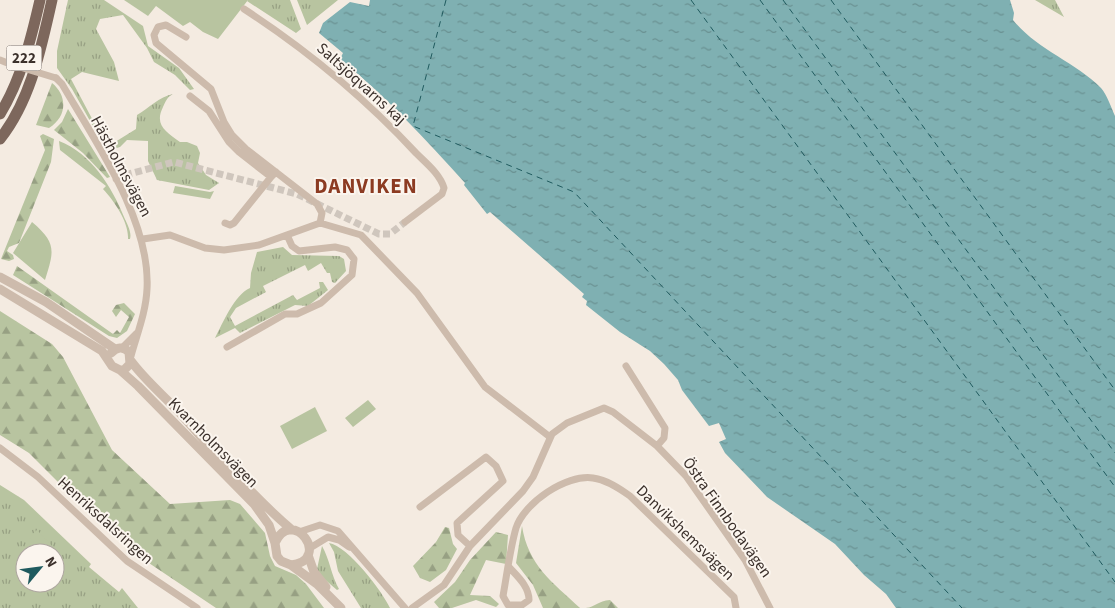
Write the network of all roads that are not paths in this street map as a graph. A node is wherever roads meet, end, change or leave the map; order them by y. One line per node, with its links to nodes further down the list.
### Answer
1 (40, 0): 7 (main road, 222)
2 (52, 0): 8 (main road, 222)
3 (244, 9): 12 (street, Saltsjöqvarns kaj)
4 (186, 38): 9 (street)
5 (0, 60): 11 (street, Hästholmsvägen, bridge)
6 (190, 96): 9 (street)
7 (0, 114)
8 (0, 139)
9 (274, 174): 13 (street); 14 (street)
10 (125, 175): 11 (street)
11 (116, 179): 16 (street, Hästholmsvägen)
12 (405, 222)
13 (225, 223)
14 (320, 223): 15 (street); 26 (street)
15 (287, 235): 16 (street); 20 (street)
16 (142, 239): 19 (street, Hästholmsvägen)
17 (0, 277): 21 (street)
18 (0, 289): 23 (street)
19 (137, 332): 21 (street, Hästholmsvägen); 22 (street, Hästholmsvägen)
20 (227, 347)
21 (119, 348): 22 (street); 23 (street)
22 (131, 358): 25 (street); 32 (street, Kvarnholmsvägen)
23 (109, 359): 25 (street)
24 (626, 366): 27 (street)
25 (120, 370): 33 (street, Kvarnholmsvägen)
26 (550, 437): 27 (street, Östra Finnbodavägen); 29 (street)
27 (657, 446): 45 (street, Östra Finnbodavägen)
28 (0, 448): 40 (street, Henriksdalsringen)
29 (515, 499): 31 (street); 34 (street)
30 (420, 508): 34 (street)
31 (526, 508): 38 (street); 44 (street, Danvikshemsvägen)
32 (295, 531): 33 (street); 35 (street); 36 (street, Kvarnholmsvägen)
33 (275, 543): 37 (street, Kvarnholmsvägen)
34 (470, 546): 43 (street)
35 (354, 550): 36 (street); 42 (street)
36 (309, 551): 37 (street); 39 (street, Kvarnholmsvägen)
37 (291, 565): 39 (street, Kvarnholmsvägen)
38 (509, 567): 38 (street)
39 (334, 600): 41 (street, Kvarnholmsvägen)
40 (197, 608)
41 (340, 608)
42 (406, 608)
43 (412, 608)
44 (736, 608)
45 (770, 608)

